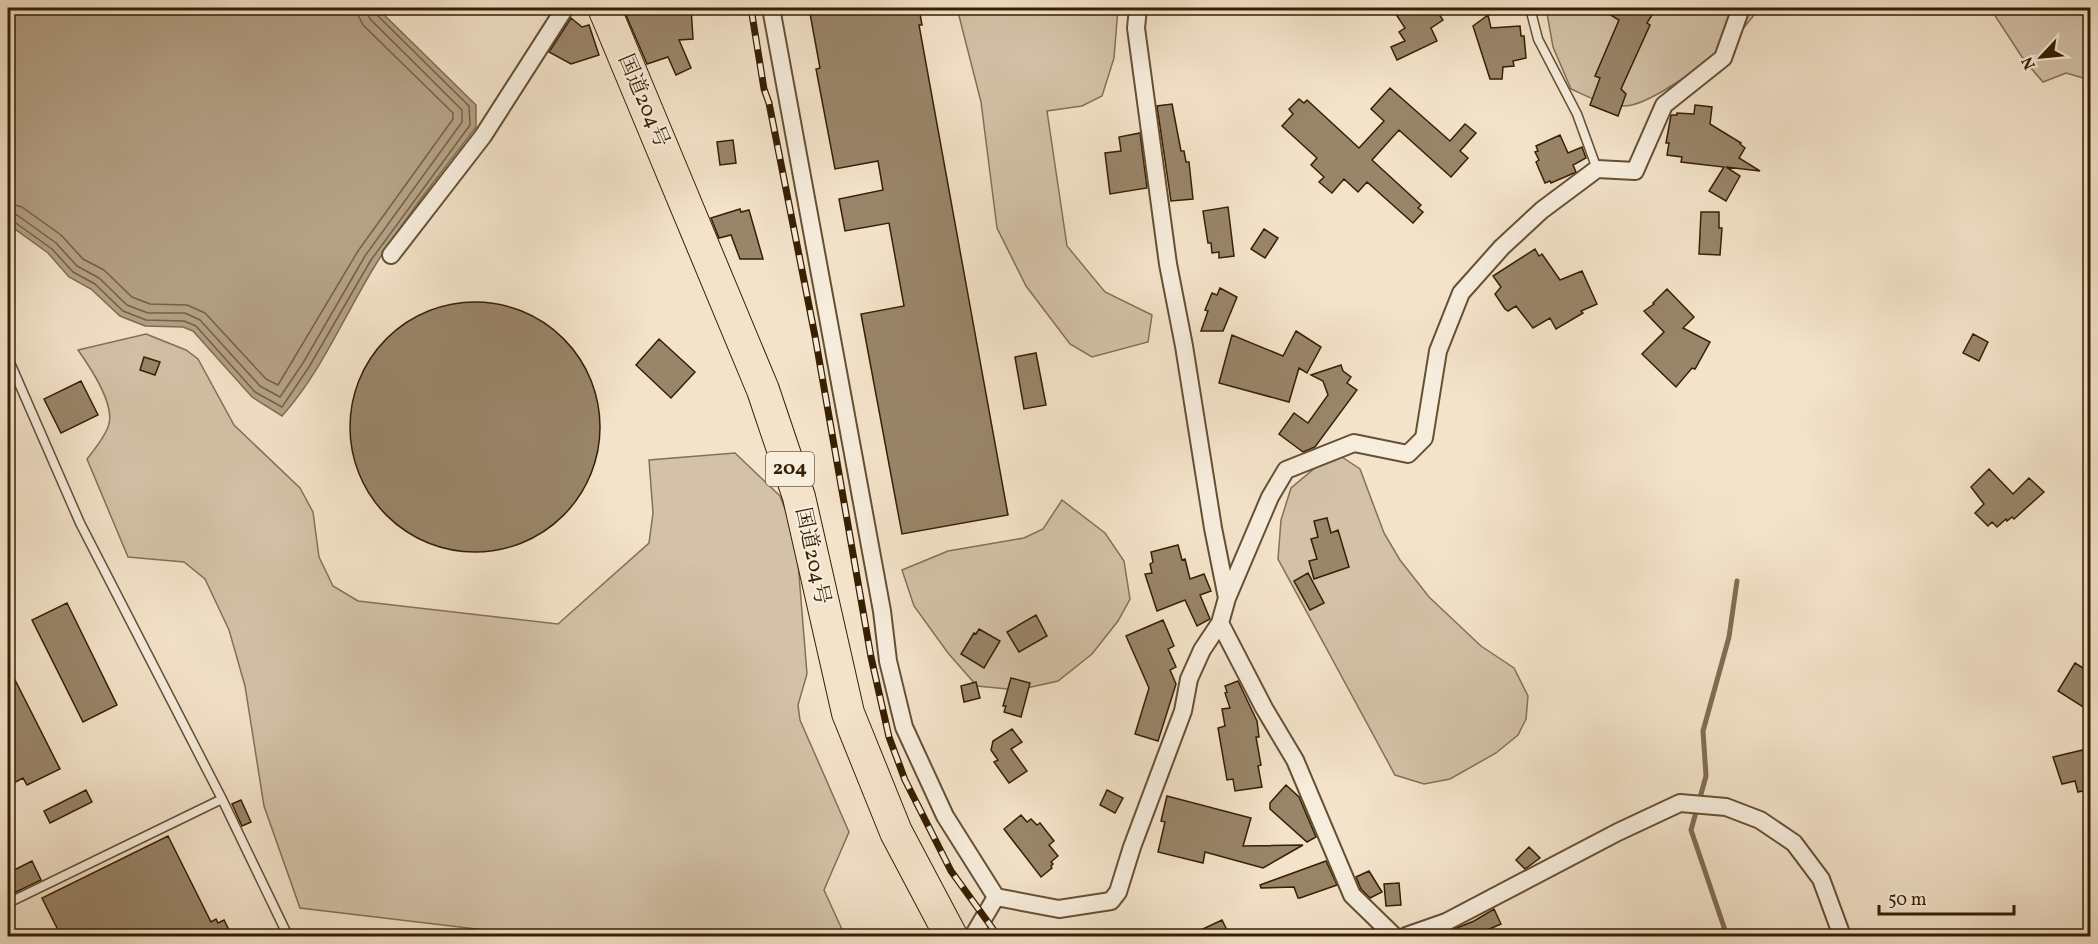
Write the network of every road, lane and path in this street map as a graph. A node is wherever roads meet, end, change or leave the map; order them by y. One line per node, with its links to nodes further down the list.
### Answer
1 (565, 8): 8 (street)
2 (604, 8): 16 (highway, 国道204号 / 204)
3 (771, 8): 13 (street)
4 (1138, 8): 10 (street)
5 (1530, 8): 7 (lane)
6 (1741, 8): 7 (street)
7 (1597, 169): 10 (street)
8 (392, 255)
9 (8, 358): 12 (lane)
10 (1227, 598): 11 (street)
11 (1220, 624): 13 (street); 18 (street)
12 (222, 799): 14 (lane); 15 (lane)
13 (996, 897): 17 (street)
14 (8, 903)
15 (288, 936)
16 (951, 936)
17 (973, 936)
18 (1395, 936)
19 (1406, 936): 20 (street)
20 (1842, 936)

